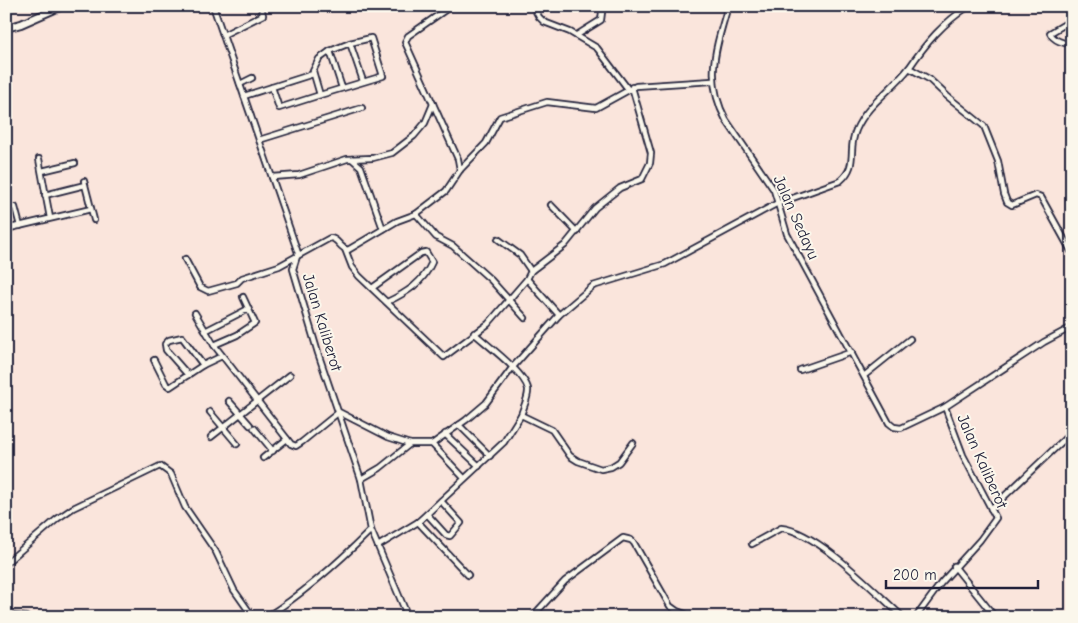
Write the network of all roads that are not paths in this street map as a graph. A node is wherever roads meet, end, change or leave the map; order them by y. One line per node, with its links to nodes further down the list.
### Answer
1 (62, 6): 10 (main road)
2 (214, 6): 11 (street, Jalan Kaliberot)
3 (261, 6): 11 (street)
4 (452, 6): 27 (street)
5 (534, 6): 12 (street)
6 (599, 6): 12 (street)
7 (728, 6): 20 (street)
8 (969, 6): 16 (street)
9 (1072, 20): 14 (street)
10 (6, 28)
11 (224, 35): 21 (street, Jalan Kaliberot)
12 (577, 35): 24 (street)
13 (350, 43): 15 (street); 19 (street); 19 (street)
14 (1072, 43)
15 (330, 52): 17 (street); 23 (street)
16 (909, 68): 37 (street); 49 (street)
17 (313, 74): 22 (street); 25 (street)
18 (252, 78): 21 (street)
19 (363, 81): 23 (street)
20 (712, 81): 24 (street); 37 (street, Jalan Sedayu)
21 (240, 84): 26 (street, Jalan Kaliberot)
22 (272, 87): 25 (street); 26 (street)
23 (342, 88): 25 (street)
24 (630, 88): 33 (street); 47 (street)
25 (320, 95)
26 (244, 96): 29 (street, Jalan Kaliberot)
27 (433, 104): 31 (street); 33 (street)
28 (362, 108): 29 (street)
29 (259, 140): 35 (street, Jalan Kaliberot)
30 (39, 159): 34 (street)
31 (352, 159): 35 (street); 46 (street)
32 (75, 164): 34 (street)
33 (460, 170): 41 (street)
34 (42, 171): 36 (street)
35 (272, 177): 52 (street, Jalan Kaliberot)
36 (45, 195): 40 (street); 42 (street)
37 (776, 204): 64 (street); 71 (street, Jalan Sedayu)
38 (551, 205): 47 (street)
39 (6, 207): 44 (street)
40 (91, 209): 42 (street); 43 (street)
41 (416, 214): 46 (street); 60 (street)
42 (50, 218): 44 (street)
43 (94, 220)
44 (20, 226): 45 (street)
45 (6, 229)
46 (383, 229): 50 (street)
47 (577, 232): 56 (street)
48 (498, 239): 56 (street)
49 (1070, 246): 51 (street)
50 (345, 249): 52 (street); 58 (street)
51 (1072, 253)
52 (298, 254): 53 (street); 84 (street, Jalan Kaliberot)
53 (186, 259)
54 (6, 261): 55 (street)
55 (6, 266)
56 (531, 271): 57 (street)
57 (527, 279): 60 (street); 64 (street)
58 (372, 288): 61 (street); 61 (street)
59 (244, 297): 62 (street)
60 (508, 300): 65 (street); 68 (street)
61 (387, 302): 68 (street)
62 (248, 309): 67 (street); 70 (street)
63 (195, 313): 67 (street)
64 (559, 314): 75 (street)
65 (525, 318)
66 (1072, 327): 82 (street, Jalan Sedayu)
67 (205, 330): 70 (street)
68 (474, 333): 75 (street)
69 (910, 339): 79 (street)
70 (214, 345): 72 (street)
71 (852, 352): 76 (street); 79 (street, Jalan Sedayu)
72 (222, 356): 74 (street); 80 (street)
73 (154, 360): 77 (street)
74 (203, 365): 77 (street); 77 (street)
75 (512, 368): 86 (street); 87 (street)
76 (800, 370)
77 (188, 375)
78 (290, 375): 80 (street)
79 (865, 375): 82 (street, Jalan Sedayu)
80 (258, 400): 85 (street); 92 (street)
81 (229, 401): 85 (street)
82 (945, 407): 104 (street, Jalan Kaliberot)
83 (210, 412): 88 (street)
84 (339, 412): 92 (street); 95 (street); 101 (street, Jalan Kaliberot)
85 (240, 414): 88 (street); 97 (street)
86 (520, 415): 93 (street); 98 (street)
87 (459, 425): 90 (street); 98 (street)
88 (223, 428): 91 (street); 94 (street)
89 (1072, 432): 104 (street)
90 (445, 434): 96 (street); 100 (street)
91 (211, 437)
92 (287, 439): 97 (street)
93 (633, 443)
94 (237, 444)
95 (410, 444): 96 (street); 101 (street)
96 (432, 444): 102 (street)
97 (273, 451): 99 (street)
98 (490, 456): 100 (street)
99 (263, 458)
100 (478, 466): 102 (street)
101 (361, 478): 107 (street, Jalan Kaliberot)
102 (464, 478): 103 (street)
103 (441, 501): 105 (street); 105 (street)
104 (992, 509): 111 (street, Jalan Kaliberot)
105 (427, 514): 106 (street)
106 (418, 522): 109 (street); 112 (street)
107 (371, 530): 109 (street, Jalan Kaliberot); 116 (street)
108 (752, 544): 120 (street)
109 (378, 546): 117 (street, Jalan Kaliberot)
110 (6, 562): 115 (street)
111 (954, 566): 121 (street, Jalan Kaliberot); 122 (street)
112 (468, 575)
113 (6, 615): 114 (street)
114 (26, 617)
115 (253, 617)
116 (266, 617)
117 (408, 617)
118 (532, 617): 119 (street)
119 (693, 617)
120 (903, 617)
121 (916, 617)
122 (995, 617)

